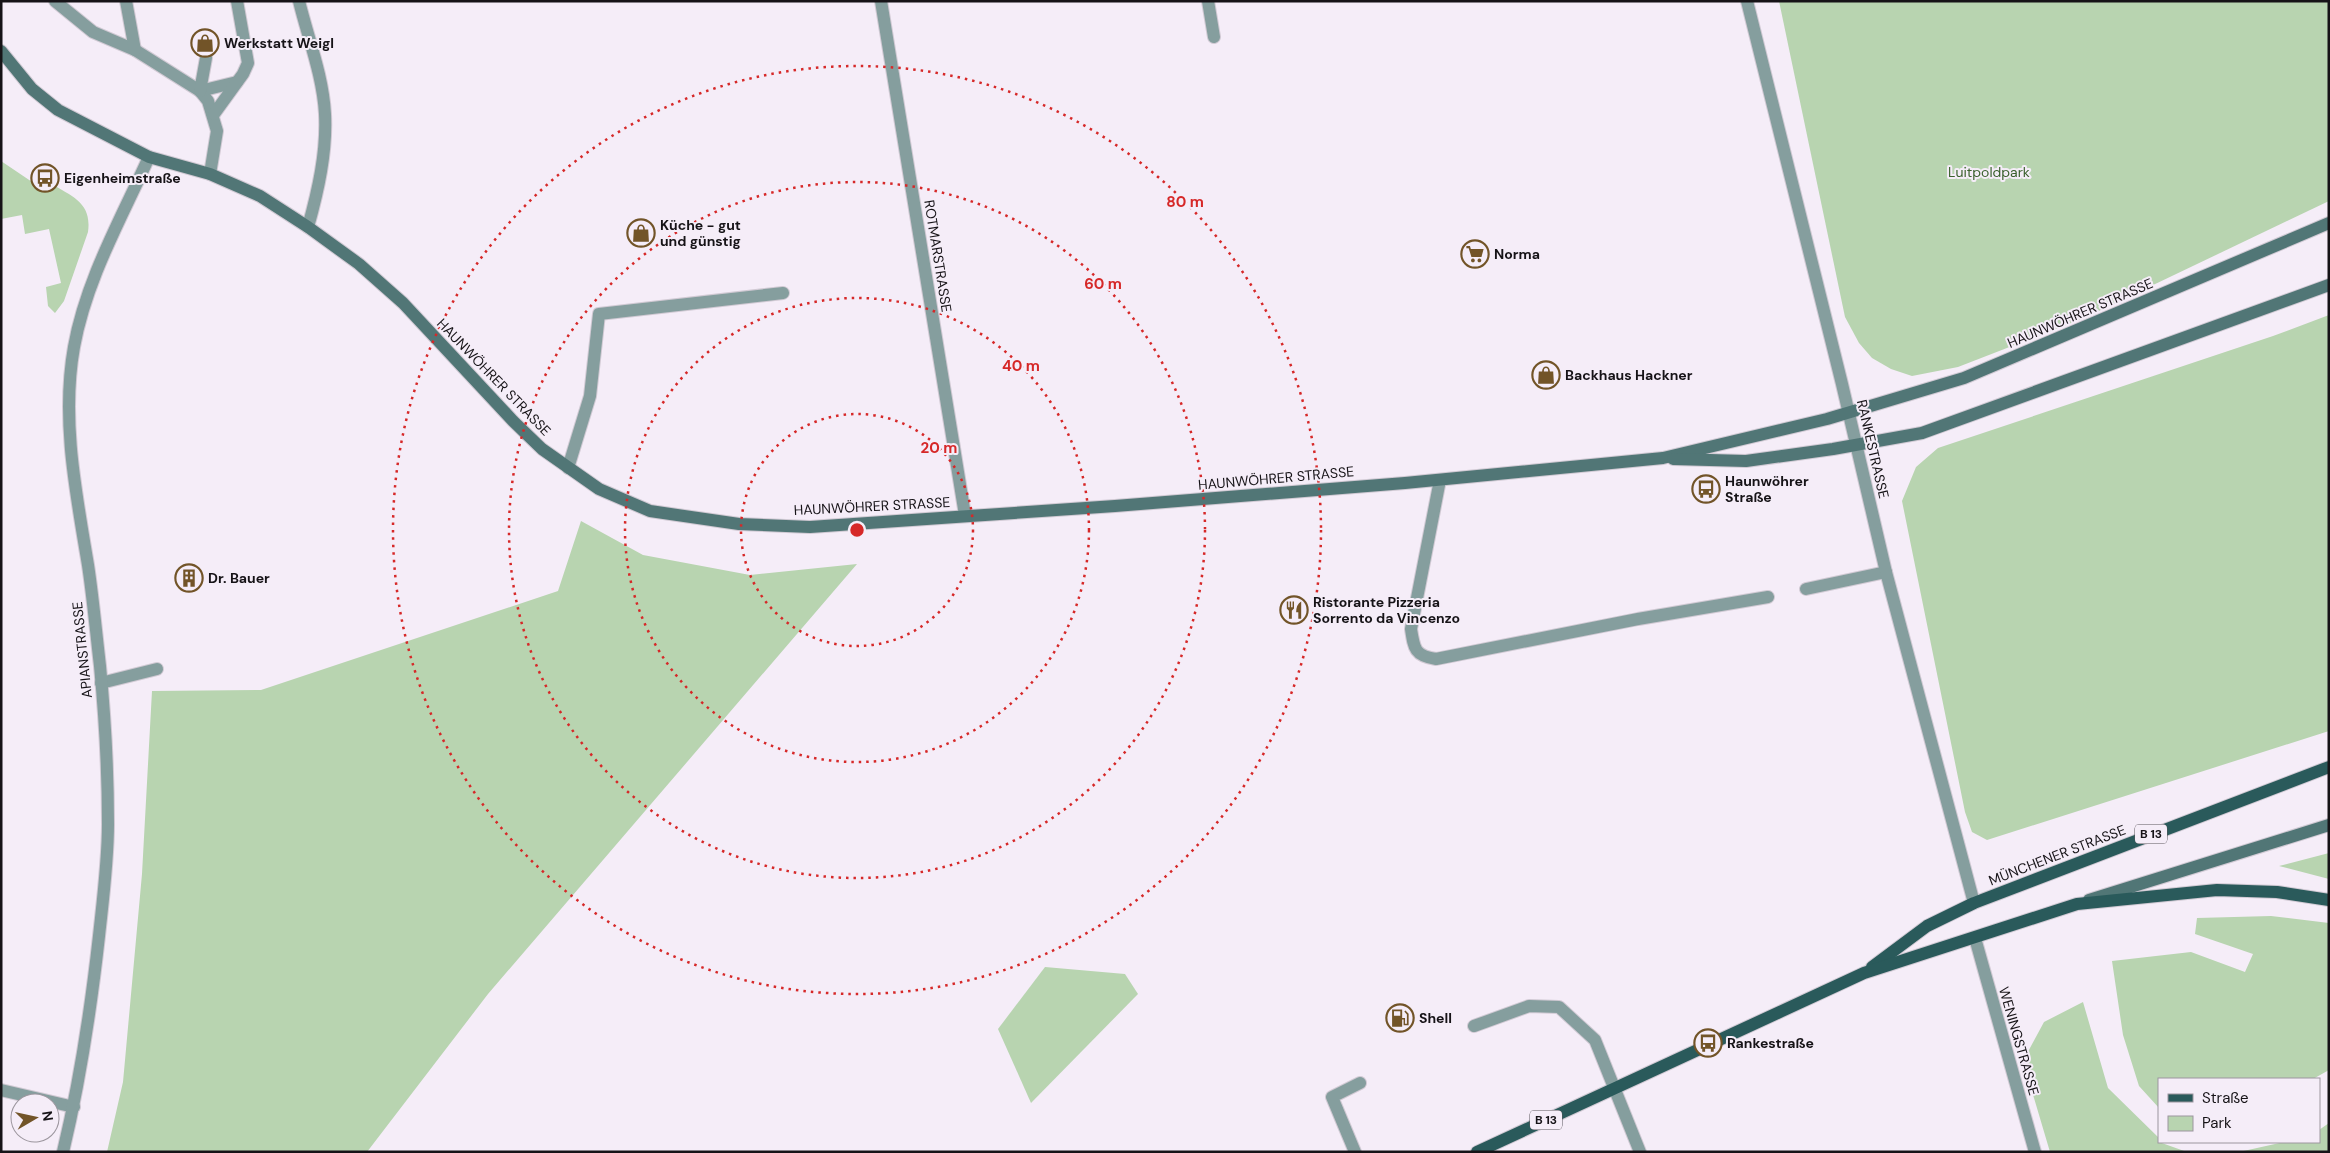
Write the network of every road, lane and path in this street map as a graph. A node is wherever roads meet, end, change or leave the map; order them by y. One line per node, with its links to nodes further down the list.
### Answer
1 (55, 1): 9 (street)
2 (126, 1): 9 (street)
3 (237, 1): 12 (street)
4 (299, 1): 18 (street)
5 (881, 1): 26 (street, ROTMARSTRASSE)
6 (1208, 1): 8 (street)
7 (1747, 1): 21 (street, RANKESTRASSE)
8 (1214, 37)
9 (135, 50): 13 (street)
10 (1, 51): 15 (street, HAUNWÖHRER STRASSE)
11 (206, 58): 13 (street)
12 (237, 82): 13 (street); 14 (street)
13 (200, 91): 14 (street)
14 (214, 114): 16 (street)
15 (149, 157): 16 (street, HAUNWÖHRER STRASSE); 31 (street, APIANSTRASSE)
16 (210, 174): 18 (street, HAUNWÖHRER STRASSE)
17 (2329, 223): 21 (street, HAUNWÖHRER STRASSE)
18 (308, 227): 24 (street, HAUNWÖHRER STRASSE)
19 (2329, 285): 22 (street, HAUNWÖHRER STRASSE)
20 (783, 293): 24 (street)
21 (1848, 413): 22 (street, RANKESTRASSE); 23 (street, HAUNWÖHRER STRASSE)
22 (1856, 445): 23 (street, HAUNWÖHRER STRASSE); 27 (street, RANKESTRASSE)
23 (1664, 458): 25 (street, HAUNWÖHRER STRASSE)
24 (568, 468): 26 (street, HAUNWÖHRER STRASSE)
25 (1440, 480): 26 (street, HAUNWÖHRER STRASSE); 29 (street)
26 (965, 515)
27 (1886, 572): 28 (street); 35 (street, RANKESTRASSE)
28 (1806, 589)
29 (1768, 596)
30 (157, 669): 31 (street)
31 (101, 683): 43 (street, APIANSTRASSE)
32 (2329, 767): 35 (main road, MÜNCHENER STRASSE / B 13)
33 (2329, 825): 36 (street, MÜNCHENER STRASSE / B 13)
34 (2329, 900): 36 (main road, B 13)
35 (1974, 903): 38 (main road, MÜNCHENER STRASSE / B 13)
36 (2077, 904): 37 (main road, MÜNCHENER STRASSE / B 13)
37 (1975, 938): 38 (main road, MÜNCHENER STRASSE / B 13); 48 (street, WENINGSTRASSE)
38 (1864, 973): 41 (main road, MÜNCHENER STRASSE / B 13)
39 (1474, 1026): 41 (street)
40 (1360, 1083): 45 (street)
41 (1615, 1088): 46 (main road, MÜNCHENER STRASSE / B 13); 47 (street)
42 (1, 1090): 43 (street)
43 (74, 1107): 44 (street, APIANSTRASSE)
44 (63, 1152)
45 (1355, 1152)
46 (1477, 1152)
47 (1640, 1152)
48 (2035, 1152)

